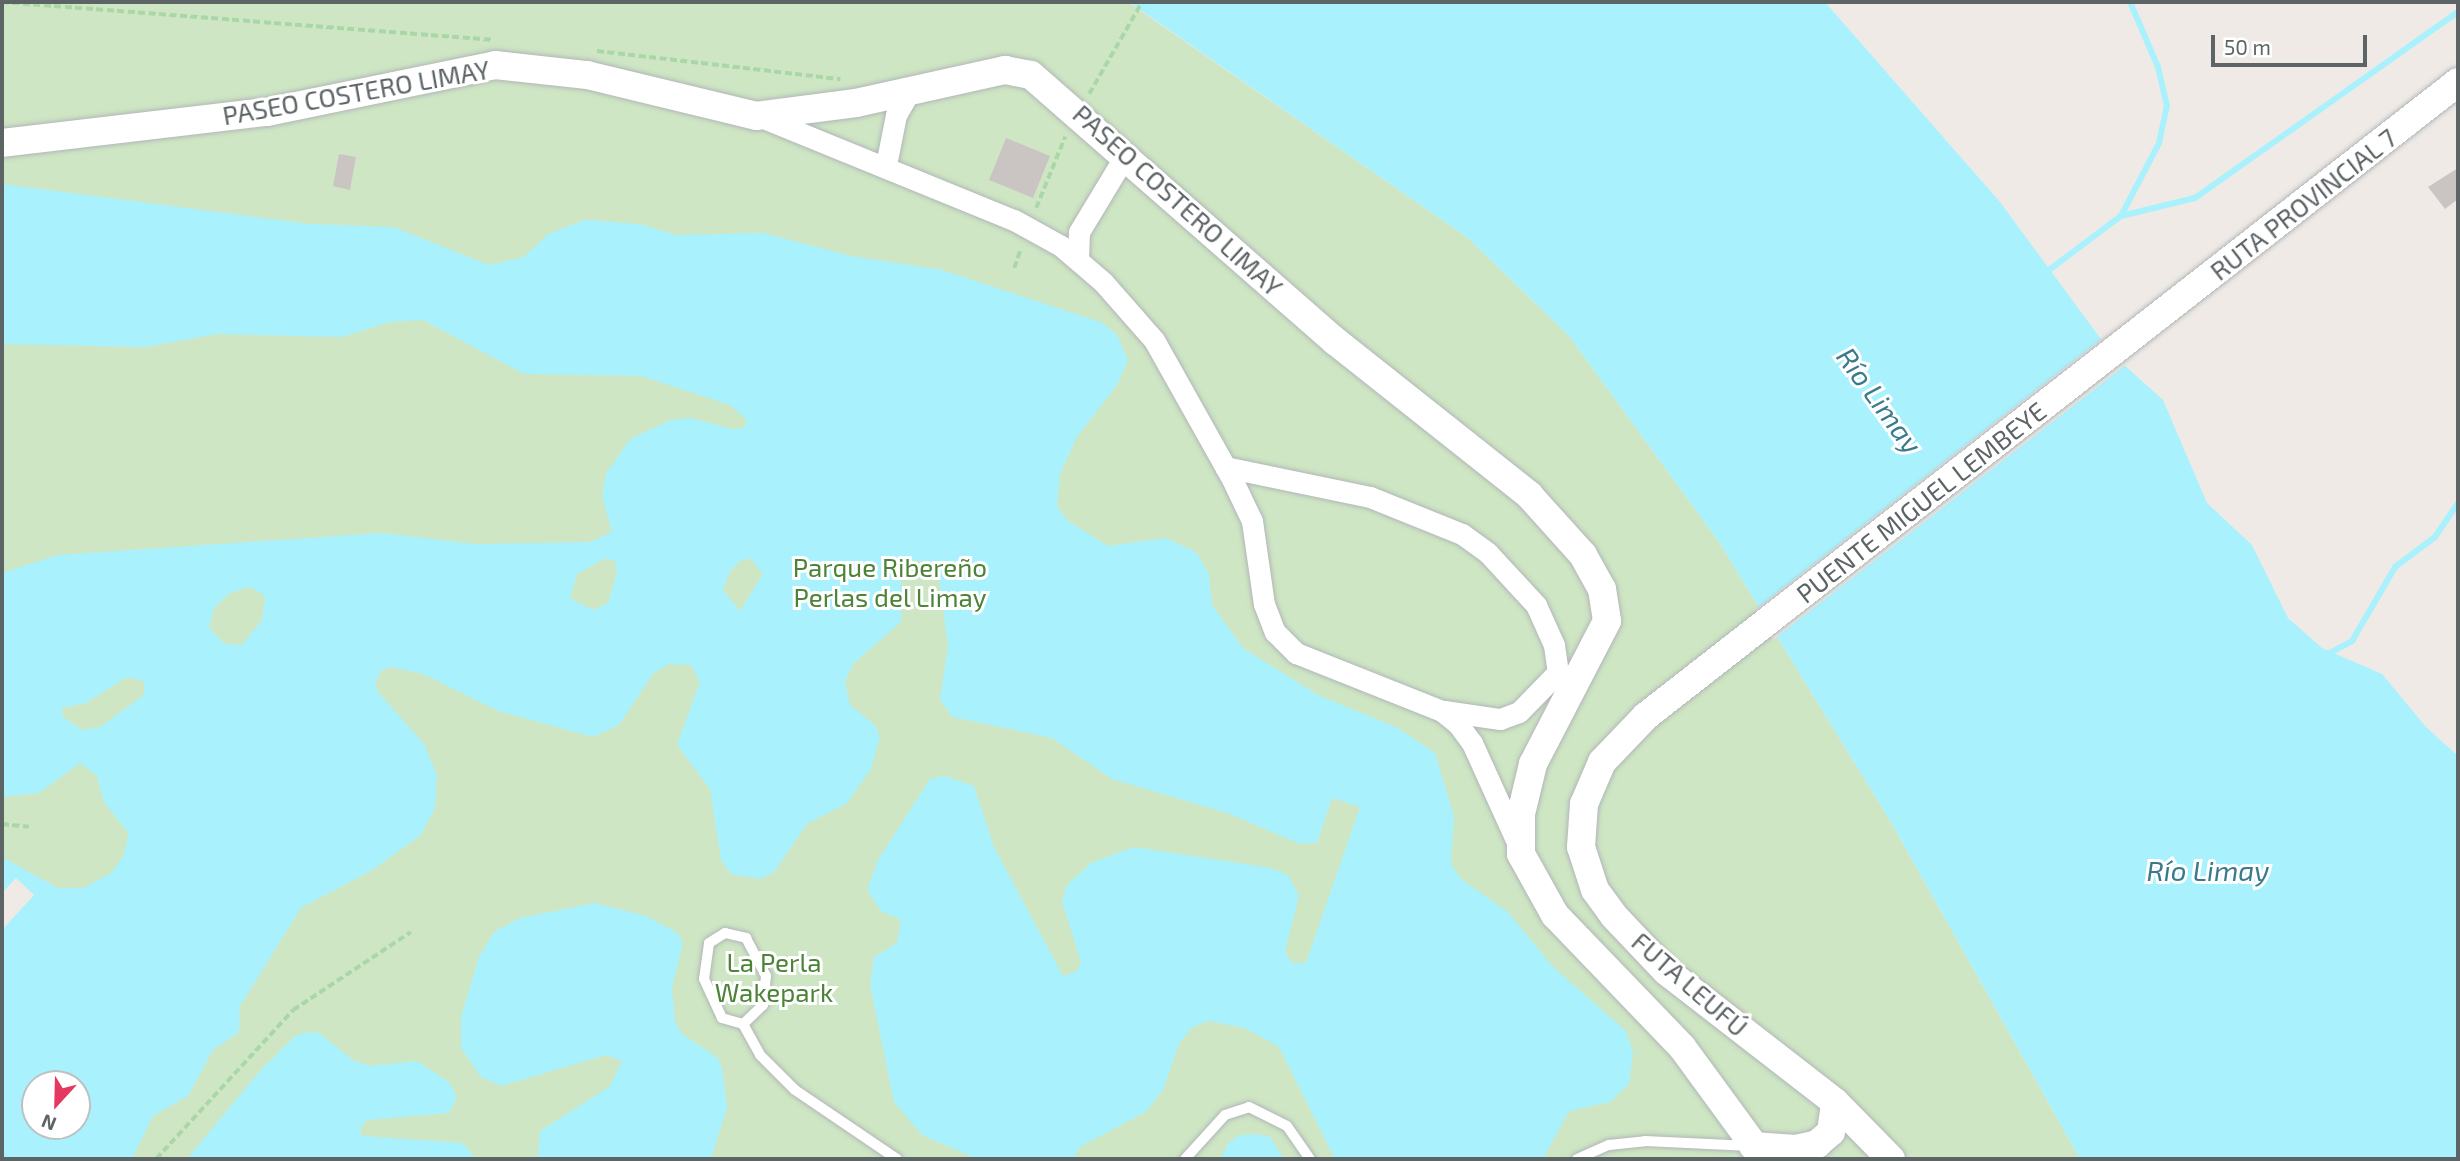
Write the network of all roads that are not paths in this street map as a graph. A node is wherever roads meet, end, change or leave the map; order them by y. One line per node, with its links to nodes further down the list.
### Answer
1 (2458, 82): 8 (street, RUTA PROVINCIAL 7)
2 (910, 91): 3 (street, PASEO COSTERO LIMAY); 5 (street, PASEO COSTERO LIMAY); 6 (street)
3 (756, 116): 4 (street, PASEO COSTERO LIMAY); 6 (street)
4 (2, 143)
5 (1126, 154): 7 (street); 10 (street, PASEO COSTERO LIMAY)
6 (886, 165): 7 (street)
7 (1078, 260): 9 (street)
8 (2148, 326): 11 (street, PUENTE MIGUEL LEMBEYE)
9 (1225, 467): 10 (street); 12 (street)
10 (1564, 678): 12 (street); 13 (street, PASEO COSTERO LIMAY)
11 (1694, 679): 15 (street, FUTA LEUFÚ)
12 (1441, 711): 13 (street)
13 (1521, 854): 16 (street)
14 (743, 1024): 14 (lane); 17 (lane)
15 (1835, 1102): 16 (street); 21 (street, FUTA LEUFÚ)
16 (1759, 1152): 20 (lane)
17 (897, 1159)
18 (1185, 1159): 19 (lane)
19 (1310, 1159)
20 (1577, 1159)
21 (1891, 1159)

